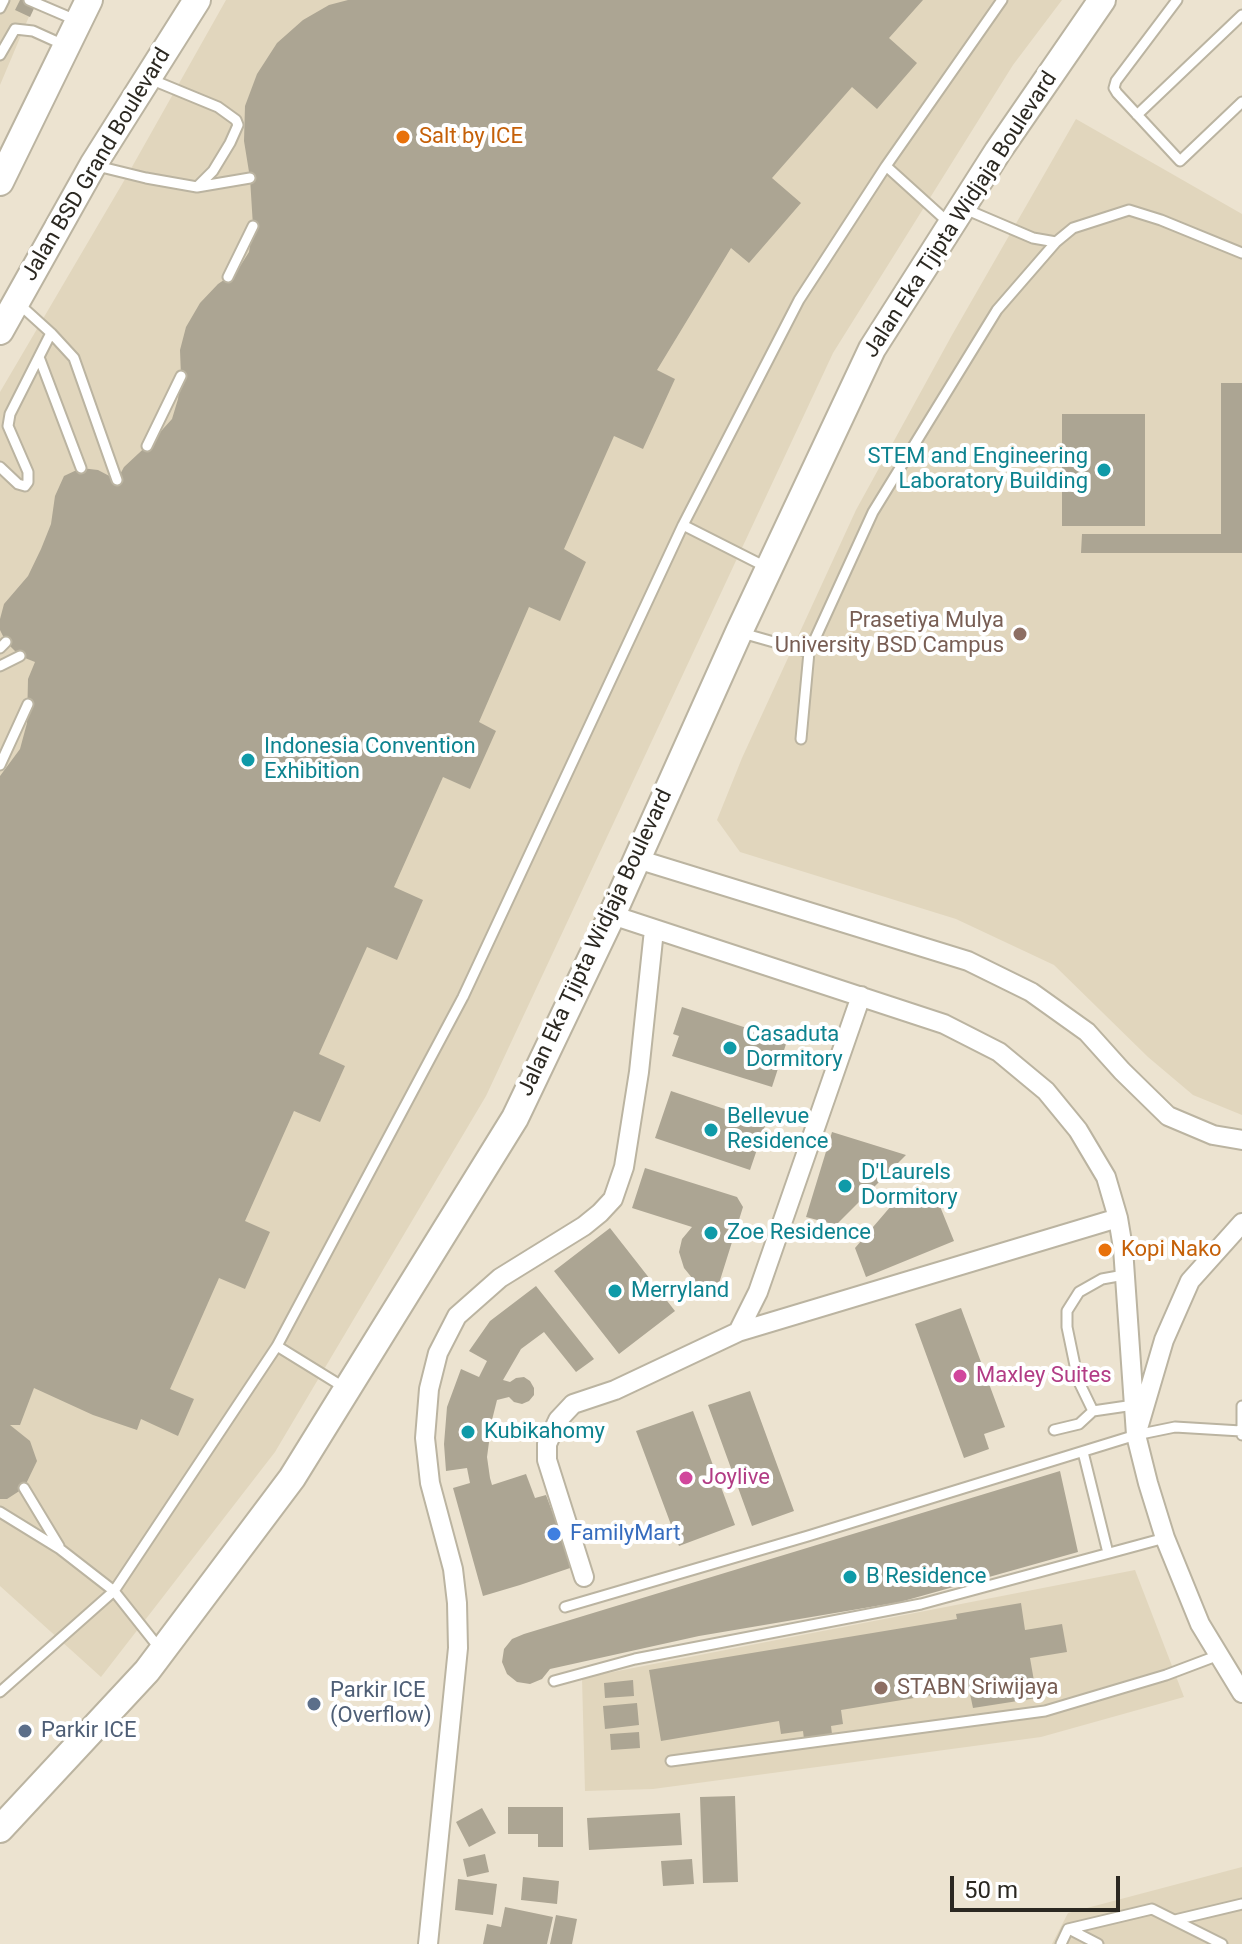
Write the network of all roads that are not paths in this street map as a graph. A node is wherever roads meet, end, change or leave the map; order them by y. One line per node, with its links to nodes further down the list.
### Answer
1 (4, 0): 7 (lane)
2 (29, 0): 8 (lane)
3 (197, 0): 12 (street, Jalan BSD Grand Boulevard)
4 (1002, 0): 16 (lane)
5 (1102, 0): 20 (street, Jalan Eka Tjipta Widjaja Boulevard)
6 (1177, 0): 14 (lane)
7 (0, 8)
8 (84, 11): 10 (street)
9 (1242, 15): 14 (lane)
10 (67, 46): 11 (lane); 18 (street)
11 (0, 55)
12 (147, 78): 15 (street, Jalan BSD Grand Boulevard); 19 (lane)
13 (1242, 102): 14 (lane)
14 (1137, 115)
15 (93, 165): 19 (lane); 25 (street, Jalan BSD Grand Boulevard)
16 (886, 166): 20 (lane); 34 (lane)
17 (250, 178): 19 (lane)
18 (0, 182)
19 (197, 187)
20 (957, 217): 22 (lane); 35 (street, Jalan Eka Tjipta Widjaja Boulevard)
21 (253, 226): 24 (lane)
22 (1056, 242): 23 (lane); 37 (lane)
23 (1242, 253)
24 (228, 277)
25 (16, 302): 26 (street, Jalan BSD Grand Boulevard); 27 (lane)
26 (0, 331)
27 (51, 333): 28 (lane); 33 (lane)
28 (39, 357): 31 (lane); 32 (lane)
29 (181, 376): 30 (lane)
30 (147, 446)
31 (0, 467)
32 (81, 468)
33 (117, 480)
34 (683, 525): 35 (lane); 52 (lane)
35 (769, 568): 36 (street, Jalan Eka Tjipta Widjaja Boulevard)
36 (739, 632): 37 (lane); 43 (street, Jalan Eka Tjipta Widjaja Boulevard)
37 (809, 652): 41 (lane)
38 (20, 656): 39 (lane)
39 (0, 666)
40 (28, 704): 42 (lane)
41 (801, 739)
42 (0, 765)
43 (637, 859): 44 (street, Jalan Eka Tjipta Widjaja Boulevard); 47 (street)
44 (612, 915): 45 (street); 53 (street, Jalan Eka Tjipta Widjaja Boulevard)
45 (654, 930): 46 (street); 79 (street)
46 (861, 996): 48 (street); 51 (street)
47 (1242, 1140)
48 (1118, 1218): 50 (street); 51 (street)
49 (1242, 1223): 59 (street)
50 (1124, 1275): 54 (street); 56 (lane)
51 (738, 1332): 66 (street)
52 (277, 1346): 53 (lane); 67 (lane)
53 (347, 1389): 69 (street, Jalan Eka Tjipta Widjaja Boulevard)
54 (1134, 1405): 56 (lane); 59 (street)
55 (1242, 1406): 58 (lane)
56 (1093, 1411): 57 (lane)
57 (1054, 1430)
58 (1242, 1434): 59 (lane)
59 (1136, 1435): 60 (lane); 63 (street)
60 (1083, 1452): 65 (lane); 68 (lane)
61 (24, 1488): 64 (lane)
62 (0, 1512): 64 (lane)
63 (1165, 1538): 65 (lane); 70 (street)
64 (60, 1549): 67 (lane)
65 (1108, 1553): 71 (lane)
66 (584, 1577)
67 (114, 1591): 69 (lane); 72 (lane)
68 (565, 1607)
69 (162, 1651): 75 (street, Jalan Eka Tjipta Widjaja Boulevard)
70 (1219, 1655): 73 (street); 74 (lane)
71 (554, 1681)
72 (0, 1692)
73 (1242, 1693)
74 (671, 1761)
75 (0, 1829)
76 (1242, 1904): 77 (lane)
77 (1175, 1920): 78 (lane); 82 (lane)
78 (1068, 1929): 80 (lane); 81 (lane)
79 (428, 1944)
80 (1061, 1944)
81 (1098, 1944)
82 (1222, 1944)

